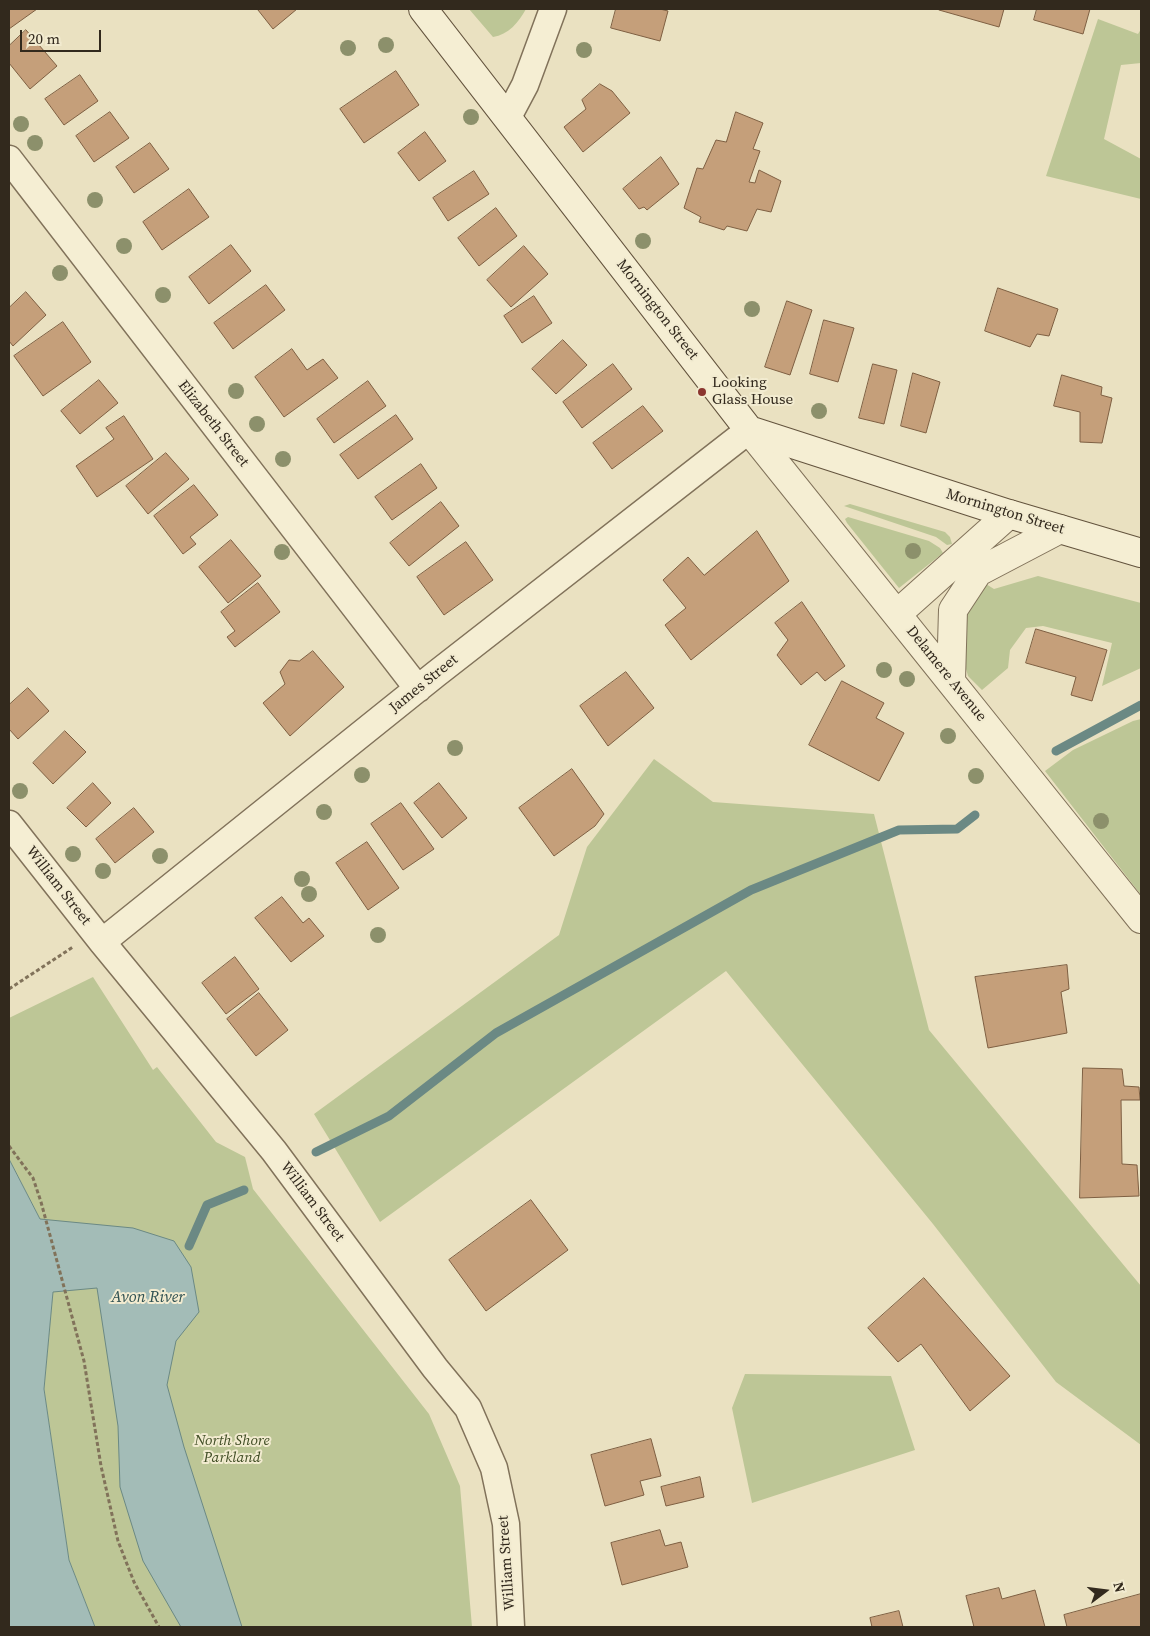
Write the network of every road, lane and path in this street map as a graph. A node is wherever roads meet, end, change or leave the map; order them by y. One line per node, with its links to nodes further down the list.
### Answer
1 (423, 9): 3 (street, Mornington Street)
2 (553, 9): 3 (street)
3 (508, 117): 5 (street, Mornington Street)
4 (9, 159): 11 (street, Elizabeth Street)
5 (749, 430): 6 (street, Mornington Street); 9 (street, Delamere Avenue); 11 (street, James Street)
6 (1009, 514): 7 (street, Mornington Street); 9 (street)
7 (1060, 529): 8 (street, Mornington Street); 10 (street)
8 (1141, 553)
9 (897, 614): 10 (street, Delamere Avenue)
10 (951, 680): 13 (street, Delamere Avenue)
11 (418, 689): 14 (street, James Street)
12 (9, 824): 14 (street, William Street)
13 (1141, 919)
14 (90, 943): 15 (path); 18 (street, William Street)
15 (9, 989)
16 (9, 1146): 17 (path)
17 (159, 1627)
18 (511, 1627)

